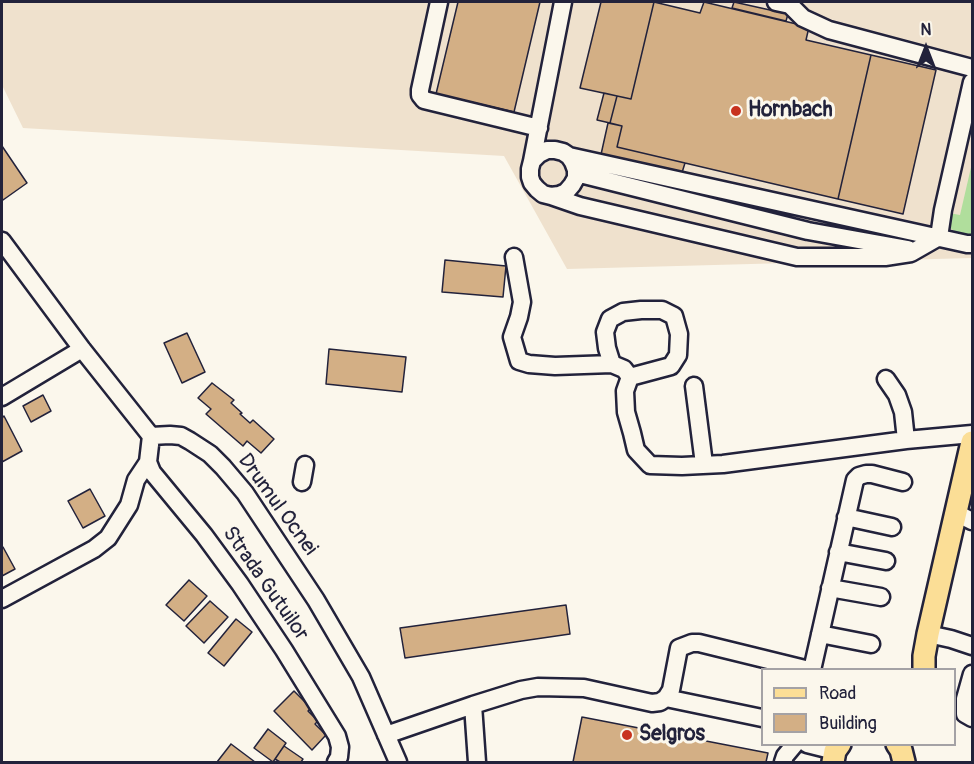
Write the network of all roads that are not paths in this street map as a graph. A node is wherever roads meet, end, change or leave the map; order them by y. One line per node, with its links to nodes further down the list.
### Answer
1 (439, 2): 7 (street)
2 (563, 2): 7 (street)
3 (776, 2): 4 (street)
4 (796, 5): 5 (street)
5 (972, 68)
6 (972, 82): 14 (street)
7 (538, 130): 9 (street)
8 (569, 156): 9 (street); 10 (street); 12 (street)
9 (532, 161): 11 (street)
10 (576, 173): 11 (street); 13 (street)
11 (551, 196): 19 (street)
12 (812, 210): 13 (street); 14 (street)
13 (808, 231): 17 (street); 19 (street)
14 (939, 237): 16 (street); 17 (street)
15 (2, 241): 20 (street)
16 (971, 246)
17 (918, 250): 19 (street)
18 (514, 257): 21 (street)
19 (796, 257)
20 (82, 349): 25 (street); 27 (street)
21 (612, 364): 22 (street); 22 (street)
22 (630, 377): 31 (street)
23 (886, 380): 28 (street)
24 (694, 386): 31 (street)
25 (2, 397)
26 (972, 434): 28 (street)
27 (151, 436): 30 (street); 56 (street, Drumul Ocnei)
28 (906, 440): 31 (street)
29 (971, 454): 35 (main road)
30 (148, 462): 43 (street); 60 (street, Strada Gutuilor)
31 (704, 464)
32 (305, 465): 33 (street)
33 (302, 482)
34 (903, 482): 36 (street)
35 (968, 486): 37 (main road)
36 (846, 517): 38 (street); 39 (street)
37 (964, 517): 45 (main road)
38 (892, 527)
39 (838, 552): 40 (street); 41 (street)
40 (886, 561)
41 (830, 588): 42 (street); 44 (street)
42 (881, 597)
43 (2, 599)
44 (820, 634): 46 (street); 50 (street)
45 (928, 634): 47 (street); 48 (main road)
46 (871, 644)
47 (972, 646)
48 (920, 665)
49 (807, 668): 52 (street)
50 (811, 668)
51 (972, 674): 55 (street)
52 (666, 698): 53 (street); 54 (street)
53 (473, 705): 56 (street); 62 (street)
54 (761, 718)
55 (972, 718)
56 (386, 735): 61 (street, Drumul Ocnei)
57 (793, 746): 63 (street)
58 (813, 746): 59 (street)
59 (836, 753)
60 (336, 762)
61 (398, 762)
62 (477, 762)
63 (783, 762)

